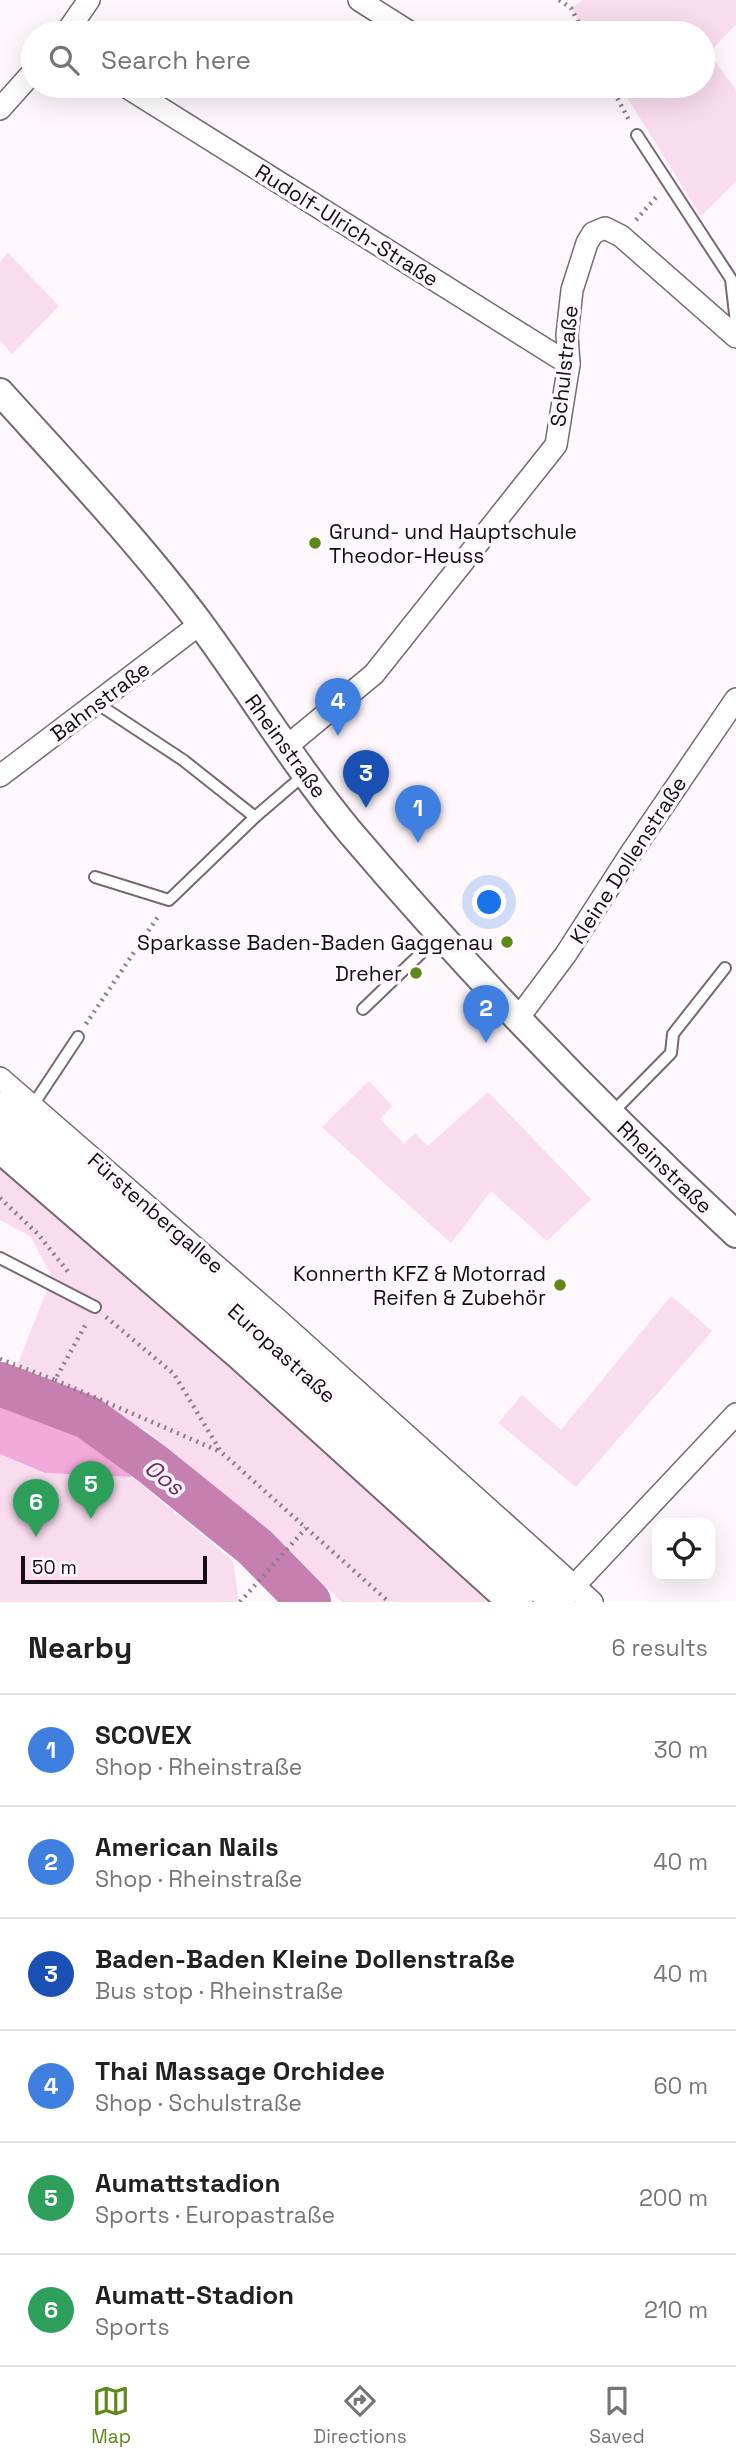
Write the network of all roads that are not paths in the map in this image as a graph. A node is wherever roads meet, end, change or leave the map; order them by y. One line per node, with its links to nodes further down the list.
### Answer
1 (89, 0): 3 (street)
2 (359, 0): 4 (street)
3 (74, 21)
4 (392, 21)
5 (21, 85): 7 (street)
6 (144, 98): 11 (street, Rudolf-Ulrich-Straße)
7 (0, 109)
8 (637, 135): 9 (lane)
9 (736, 323)
10 (736, 337): 11 (street, Schulstraße)
11 (569, 364): 16 (street, Schulstraße)
12 (0, 392): 13 (street, Rheinstraße)
13 (200, 624): 15 (street, Bahnstraße); 16 (street, Rheinstraße)
14 (736, 699): 24 (street, Kleine Dollenstraße)
15 (98, 704): 18 (street, Bahnstraße); 19 (lane)
16 (286, 747): 17 (street, Rheinstraße)
17 (306, 773): 19 (lane); 21 (street, Rheinstraße)
18 (0, 776)
19 (256, 817): 20 (lane)
20 (95, 877)
21 (442, 934): 23 (lane); 24 (street, Rheinstraße)
22 (725, 968): 29 (lane)
23 (363, 1009)
24 (516, 1017): 29 (street, Rheinstraße)
25 (78, 1037): 27 (lane)
26 (0, 1078): 27 (street, Fürstenbergallee)
27 (33, 1105): 35 (street, Fürstenbergallee)
28 (0, 1109): 35 (main road, Europastraße)
29 (610, 1115): 31 (street, Rheinstraße)
30 (0, 1145): 36 (main road, Europastraße)
31 (736, 1234)
32 (0, 1258): 33 (lane)
33 (95, 1307)
34 (736, 1414): 35 (street)
35 (566, 1594): 37 (street, Fürstenbergallee)
36 (516, 1602)
37 (592, 1602)

